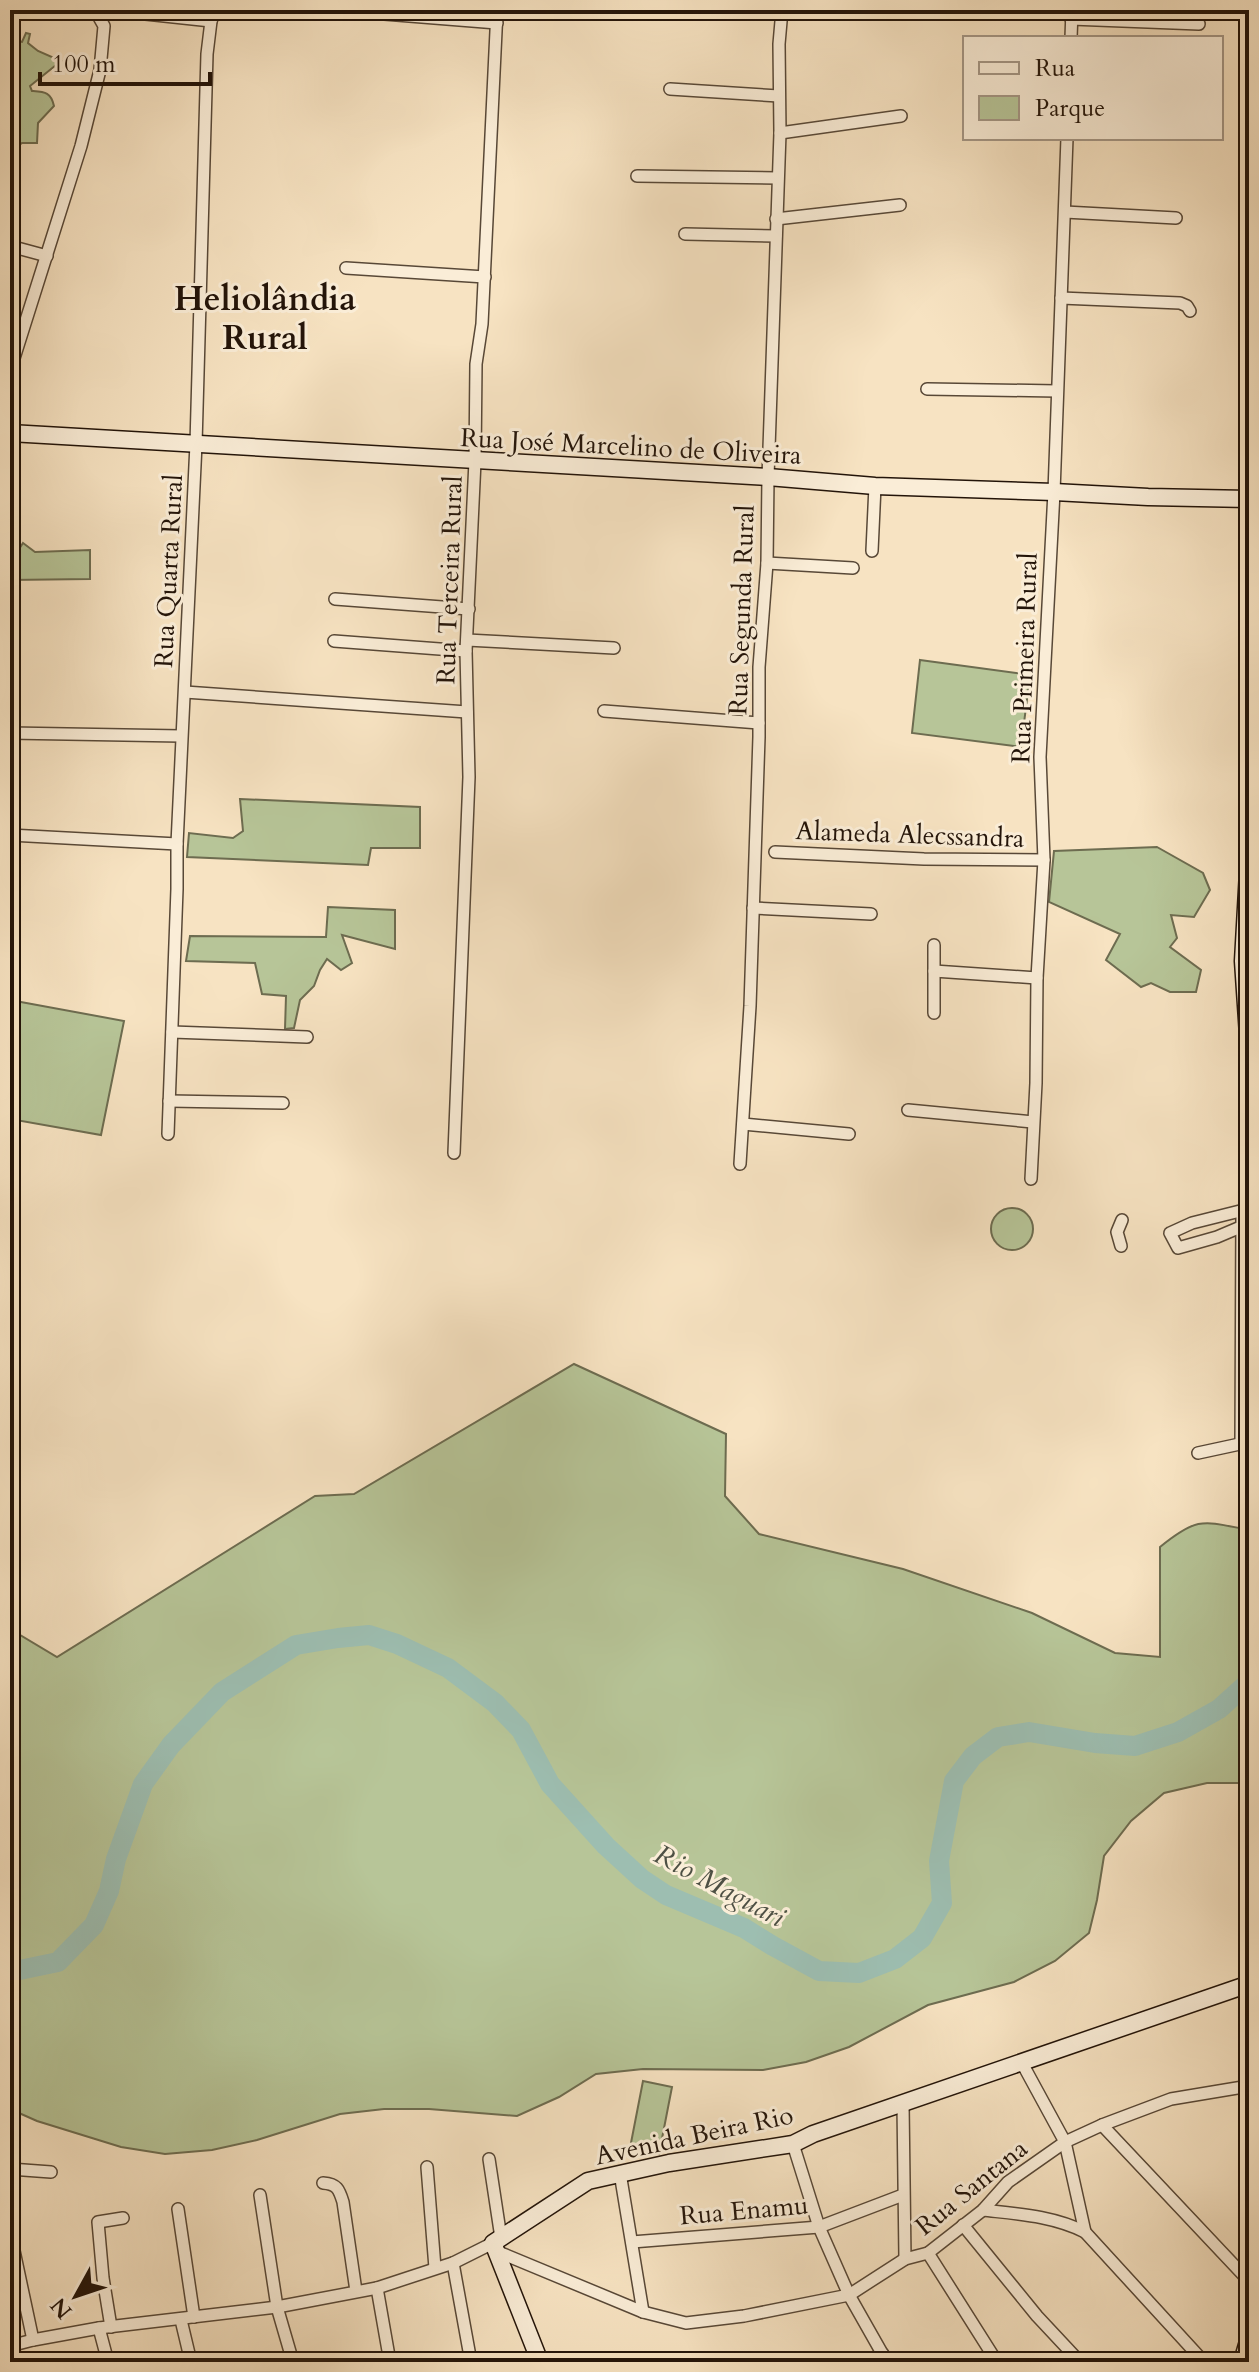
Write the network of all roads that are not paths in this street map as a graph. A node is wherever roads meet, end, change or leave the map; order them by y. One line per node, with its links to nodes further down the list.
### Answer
1 (95, 10): 25 (street)
2 (108, 10): 6 (street)
3 (334, 10): 8 (street)
4 (497, 10): 8 (street, Rua Terceira Rural)
5 (782, 10): 12 (street, Rua Segunda Rural)
6 (213, 15): 34 (street, Rua Quarta Rural)
7 (1072, 15): 9 (street); 10 (street)
8 (497, 23): 27 (street, Rua Terceira Rural)
9 (1199, 24)
10 (1071, 36)
11 (670, 89): 12 (street)
12 (779, 96): 14 (street, Rua Segunda Rural)
13 (901, 116): 14 (street)
14 (780, 133): 17 (street, Rua Segunda Rural)
15 (1067, 140): 19 (street, Rua Primeira Rural)
16 (637, 176): 17 (street)
17 (777, 178): 21 (street, Rua Segunda Rural)
18 (900, 205): 21 (street)
19 (1065, 212): 20 (street); 28 (street, Rua Primeira Rural)
20 (1176, 218)
21 (776, 219): 23 (street, Rua Segunda Rural)
22 (685, 234): 23 (street)
23 (776, 236): 36 (street, Rua Segunda Rural)
24 (10, 246): 25 (street)
25 (47, 256): 30 (street)
26 (346, 268): 27 (street)
27 (485, 277): 35 (street, Rua Terceira Rural)
28 (1061, 298): 29 (street); 32 (street, Rua Primeira Rural)
29 (1190, 311)
30 (10, 371)
31 (927, 389): 32 (street)
32 (1057, 391): 38 (street, Rua Primeira Rural)
33 (10, 433): 34 (street, Rua José Marcelino de Oliveira)
34 (196, 444): 35 (street, Rua José Marcelino de Oliveira); 48 (street, Rua Quarta Rural)
35 (475, 461): 36 (street, Rua José Marcelino de Oliveira); 44 (street, Rua Terceira Rural)
36 (768, 477): 37 (street, Rua José Marcelino de Oliveira); 41 (street, Rua Segunda Rural)
37 (869, 483): 38 (street, Rua José Marcelino de Oliveira); 40 (street)
38 (1054, 492): 39 (street, Rua José Marcelino de Oliveira); 58 (street, Rua Primeira Rural)
39 (1249, 499)
40 (872, 551)
41 (767, 563): 42 (street); 51 (street, Rua Segunda Rural)
42 (853, 568)
43 (335, 599): 44 (street)
44 (469, 609): 46 (street, Rua Terceira Rural)
45 (334, 641): 46 (street)
46 (466, 646): 47 (street); 50 (street, Rua Terceira Rural)
47 (614, 648)
48 (185, 692): 50 (street); 53 (street, Rua Quarta Rural)
49 (604, 711): 51 (street)
50 (467, 712): 75 (street, Rua Terceira Rural)
51 (759, 723): 59 (street, Rua Segunda Rural)
52 (10, 733): 53 (street)
53 (181, 736): 55 (street, Rua Quarta Rural)
54 (10, 835): 55 (street)
55 (177, 844): 65 (street, Rua Quarta Rural)
56 (775, 852): 58 (street, Alameda Alecssandra)
57 (1249, 854): 67 (street)
58 (1044, 860): 63 (street, Rua Primeira Rural)
59 (753, 908): 60 (street); 72 (street, Rua Segunda Rural)
60 (871, 914)
61 (934, 945): 62 (street)
62 (934, 971): 63 (street); 64 (street)
63 (1037, 978): 71 (street, Rua Primeira Rural)
64 (934, 1013)
65 (172, 1032): 66 (street); 68 (street, Rua Quarta Rural)
66 (307, 1037)
67 (1249, 1050)
68 (169, 1101): 69 (street); 73 (street, Rua Quarta Rural)
69 (283, 1103)
70 (908, 1110): 71 (street)
71 (1033, 1122): 77 (street, Rua Primeira Rural)
72 (740, 1126): 74 (street); 76 (street, Rua Segunda Rural)
73 (168, 1134)
74 (849, 1134)
75 (454, 1153)
76 (740, 1164)
77 (1031, 1179)
78 (1246, 1210): 80 (street); 80 (street)
79 (1122, 1220): 81 (street)
80 (1243, 1226): 82 (street)
81 (1121, 1246)
82 (1245, 1443): 83 (street)
83 (1198, 1453)
84 (1249, 1984): 85 (street, Avenida Beira Rio)
85 (1022, 2063): 87 (street, Avenida Beira Rio); 89 (street)
86 (1249, 2086): 88 (street, Rua Santana)
87 (903, 2104): 90 (street, Avenida Beira Rio); 98 (street)
88 (1102, 2125): 89 (street, Rua Santana); 112 (street)
89 (1065, 2142): 100 (street, Rua Santana); 105 (street)
90 (793, 2144): 95 (street, Avenida Beira Rio); 103 (street)
91 (489, 2159): 107 (street)
92 (427, 2167): 111 (street)
93 (10, 2169): 94 (street)
94 (51, 2172)
95 (620, 2173): 106 (street); 107 (street, Avenida Beira Rio)
96 (323, 2183): 114 (street)
97 (260, 2195): 116 (street)
98 (903, 2195): 103 (street, Rua Enamu); 109 (street)
99 (178, 2209): 118 (street)
100 (983, 2210): 102 (street, Rua Santana); 105 (street)
101 (123, 2218): 120 (street)
102 (963, 2225): 108 (street, Rua Santana); 133 (street)
103 (819, 2227): 106 (street, Rua Enamu); 115 (street)
104 (10, 2232): 122 (street)
105 (1085, 2232): 134 (street)
106 (632, 2242): 117 (street)
107 (497, 2244): 110 (street, Avenida Beira Rio); 117 (street, Rua Santana); 130 (street)
108 (928, 2253): 109 (street, Rua Santana); 132 (street)
109 (905, 2259): 115 (street, Rua Santana)
110 (453, 2263): 111 (street, Avenida Beira Rio); 129 (street)
111 (435, 2268): 113 (street, Avenida Beira Rio)
112 (1249, 2281)
113 (377, 2288): 114 (street, Avenida Beira Rio); 128 (street)
114 (356, 2291): 116 (street, Avenida Beira Rio)
115 (849, 2295): 117 (street, Rua Santana); 124 (street)
116 (277, 2307): 118 (street, Avenida Beira Rio); 127 (street)
117 (643, 2312)
118 (194, 2317): 119 (street, Avenida Beira Rio)
119 (181, 2320): 120 (street, Avenida Beira Rio); 126 (street)
120 (105, 2328): 122 (street, Avenida Beira Rio); 125 (street)
121 (1249, 2338): 135 (street)
122 (33, 2340): 123 (street, Avenida Beira Rio)
123 (10, 2346)
124 (885, 2358): 131 (street)
125 (108, 2362)
126 (191, 2362)
127 (293, 2362)
128 (390, 2362)
129 (471, 2362)
130 (540, 2362)
131 (864, 2362)
132 (997, 2362)
133 (1080, 2362)
134 (1204, 2362)
135 (1242, 2362)

